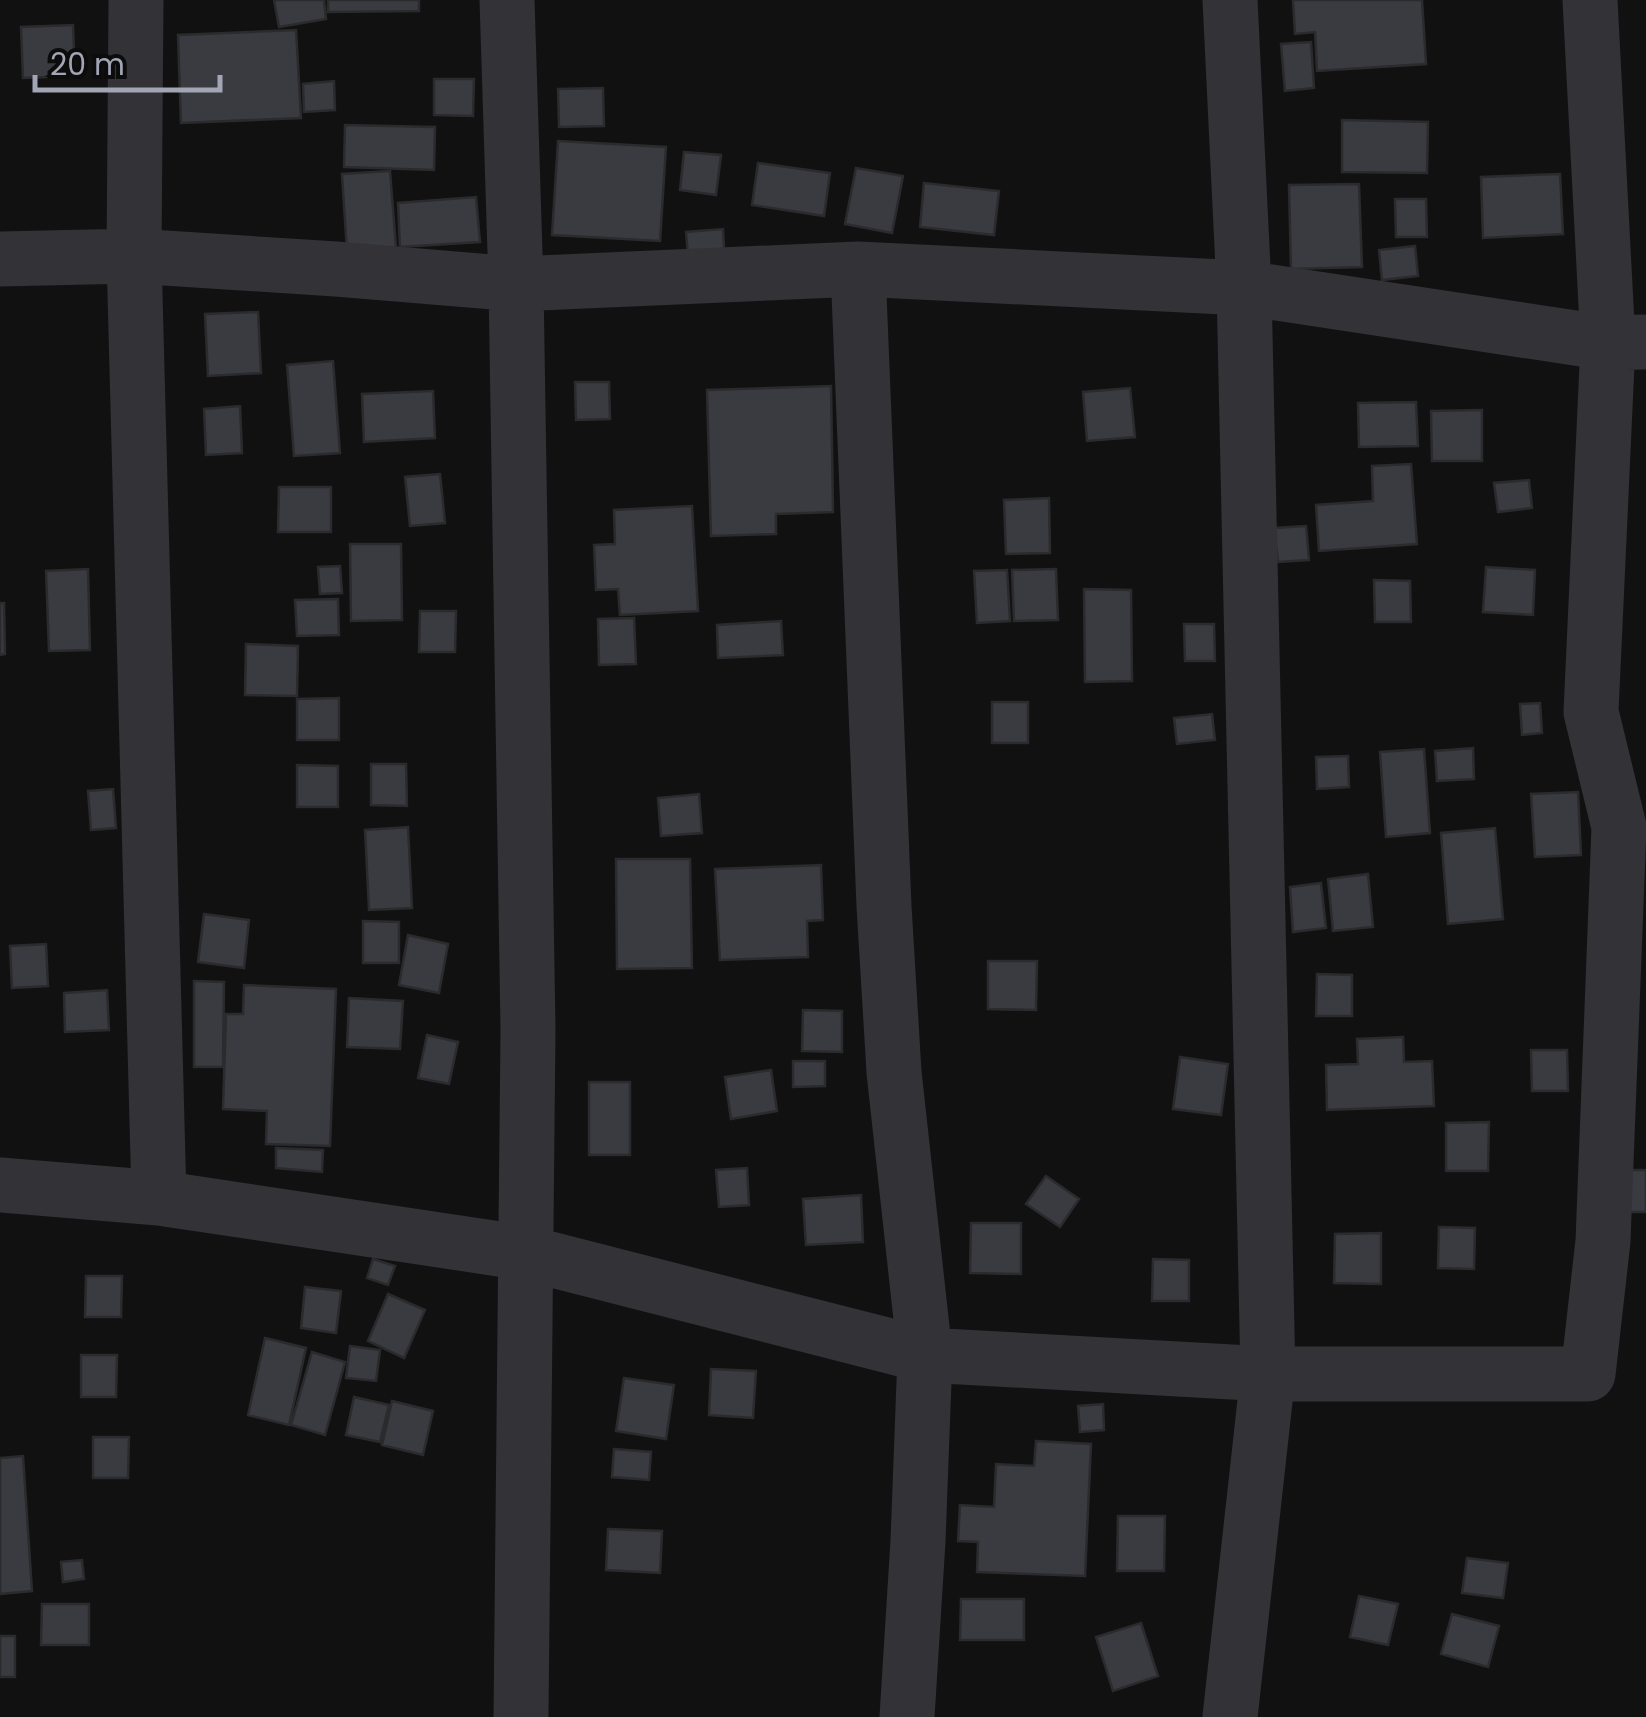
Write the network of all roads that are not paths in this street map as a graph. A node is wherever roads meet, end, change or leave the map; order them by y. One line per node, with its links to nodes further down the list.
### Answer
1 (136, 0): 5 (street)
2 (506, 0): 8 (street)
3 (1230, 0): 9 (street)
4 (1590, 0): 10 (street)
5 (134, 256): 6 (street); 8 (street); 12 (street)
6 (0, 259)
7 (858, 269): 8 (street); 9 (street); 14 (street)
8 (516, 284): 13 (street)
9 (1244, 288): 10 (street); 15 (street)
10 (1627, 343): 15 (street)
11 (0, 1185): 12 (street)
12 (158, 1198): 13 (street)
13 (526, 1253): 14 (street); 16 (street)
14 (925, 1355): 15 (street); 17 (street)
15 (1268, 1374): 18 (street)
16 (520, 1717)
17 (907, 1717)
18 (1230, 1717)

